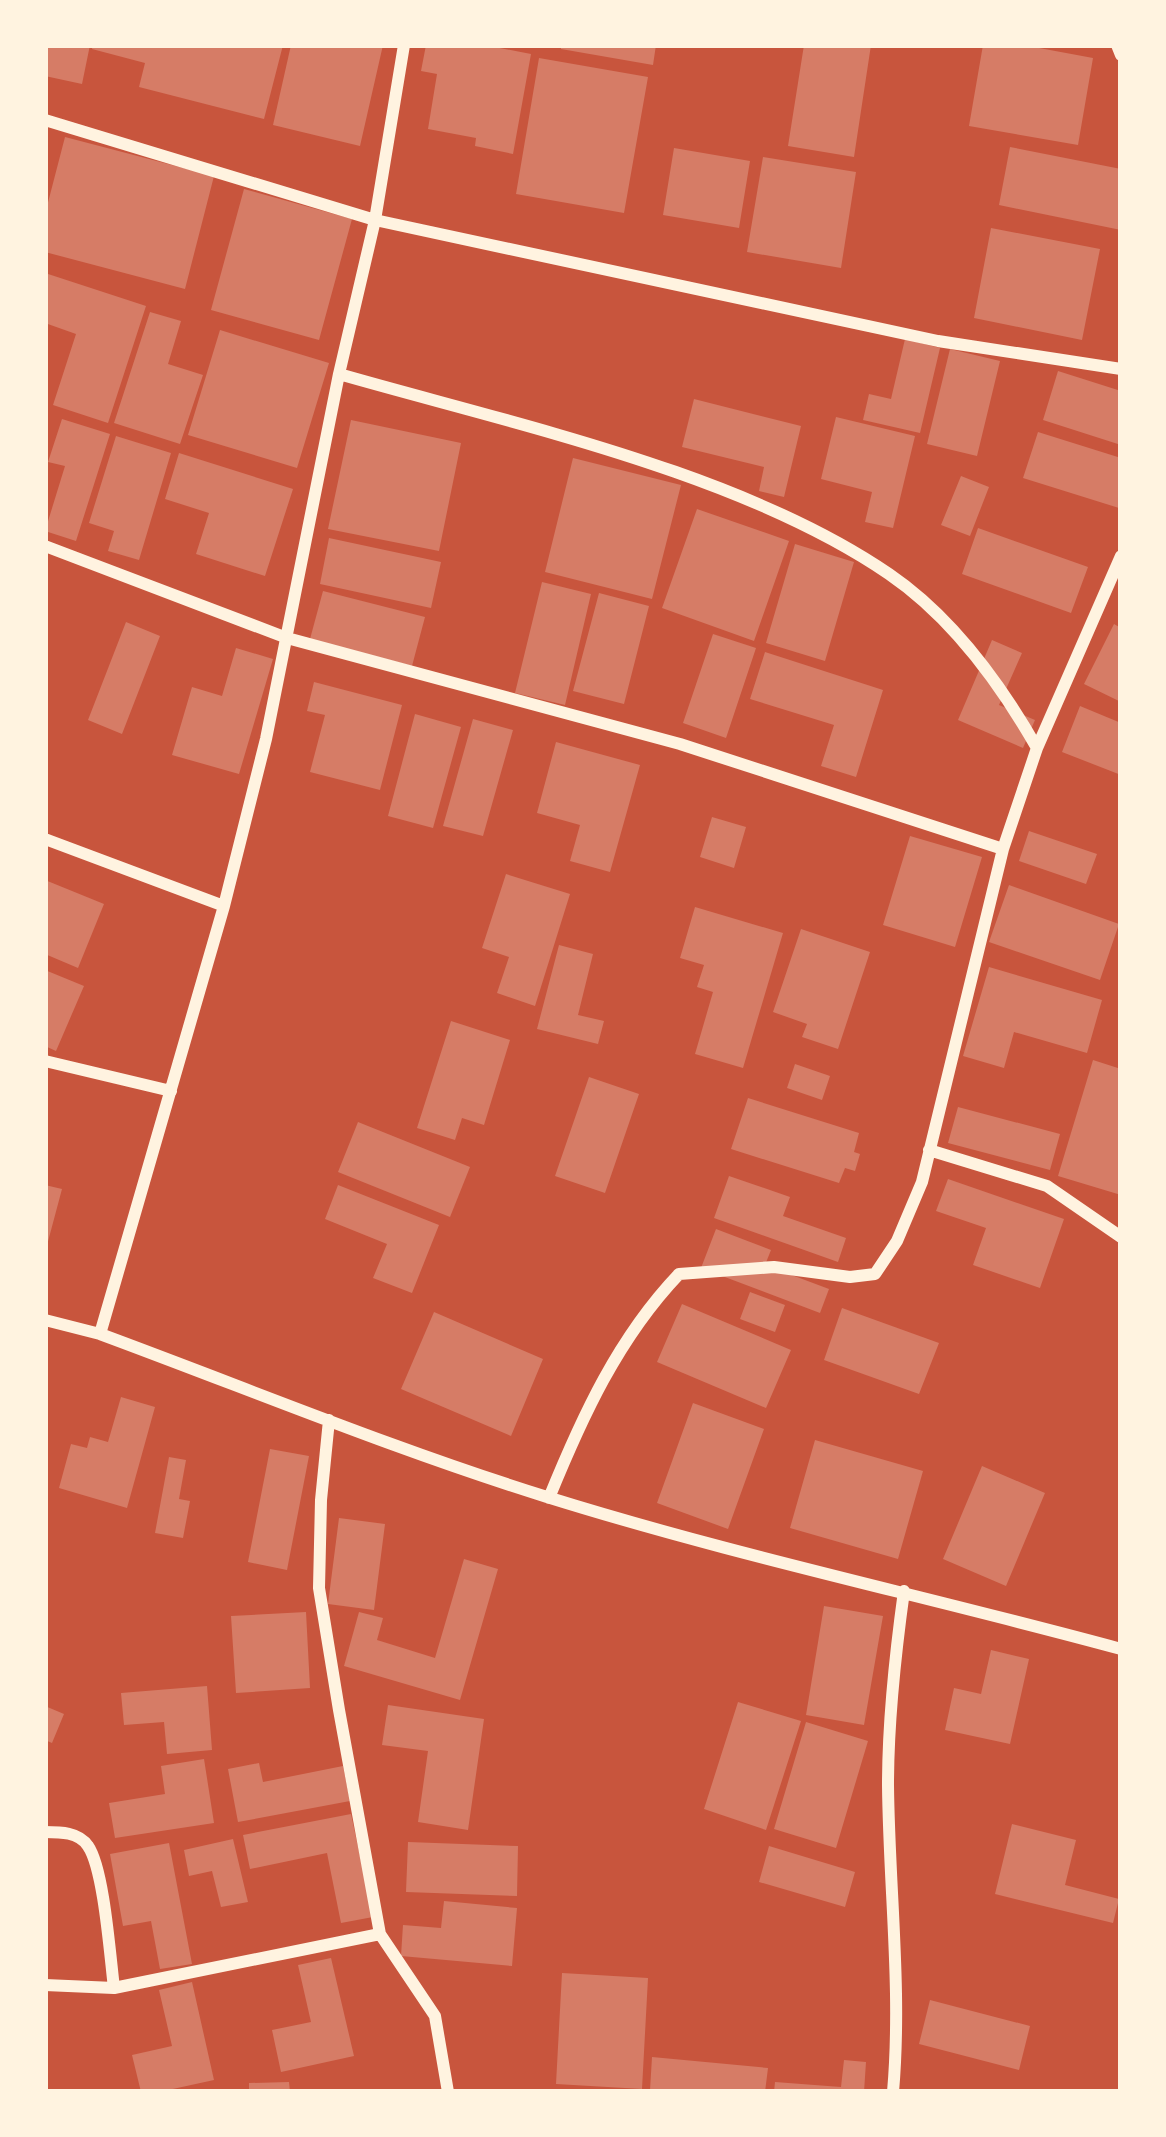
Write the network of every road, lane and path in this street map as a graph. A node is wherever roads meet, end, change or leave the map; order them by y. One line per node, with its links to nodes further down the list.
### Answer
1 (404, 45): 5 (street)
2 (1117, 45): 3 (street)
3 (1121, 55)
4 (45, 120): 5 (street)
5 (375, 220): 6 (street); 7 (street)
6 (1121, 369)
7 (339, 374): 10 (street); 11 (street)
8 (45, 546): 10 (street)
9 (1121, 556): 11 (street)
10 (287, 638): 13 (street); 14 (street)
11 (1037, 748): 13 (street)
12 (45, 839): 14 (street)
13 (1003, 849): 17 (street)
14 (224, 906): 16 (street)
15 (45, 1061): 16 (street)
16 (171, 1091): 20 (street)
17 (929, 1150): 18 (street); 22 (street)
18 (1121, 1237)
19 (45, 1320): 20 (street)
20 (100, 1334): 21 (street)
21 (329, 1420): 22 (street); 26 (street)
22 (549, 1498): 23 (street)
23 (904, 1591): 24 (street); 30 (street)
24 (1121, 1649)
25 (45, 1832): 28 (street)
26 (380, 1934): 28 (street); 29 (street)
27 (45, 1985): 28 (street)
28 (114, 1988)
29 (448, 2092)
30 (893, 2092)

